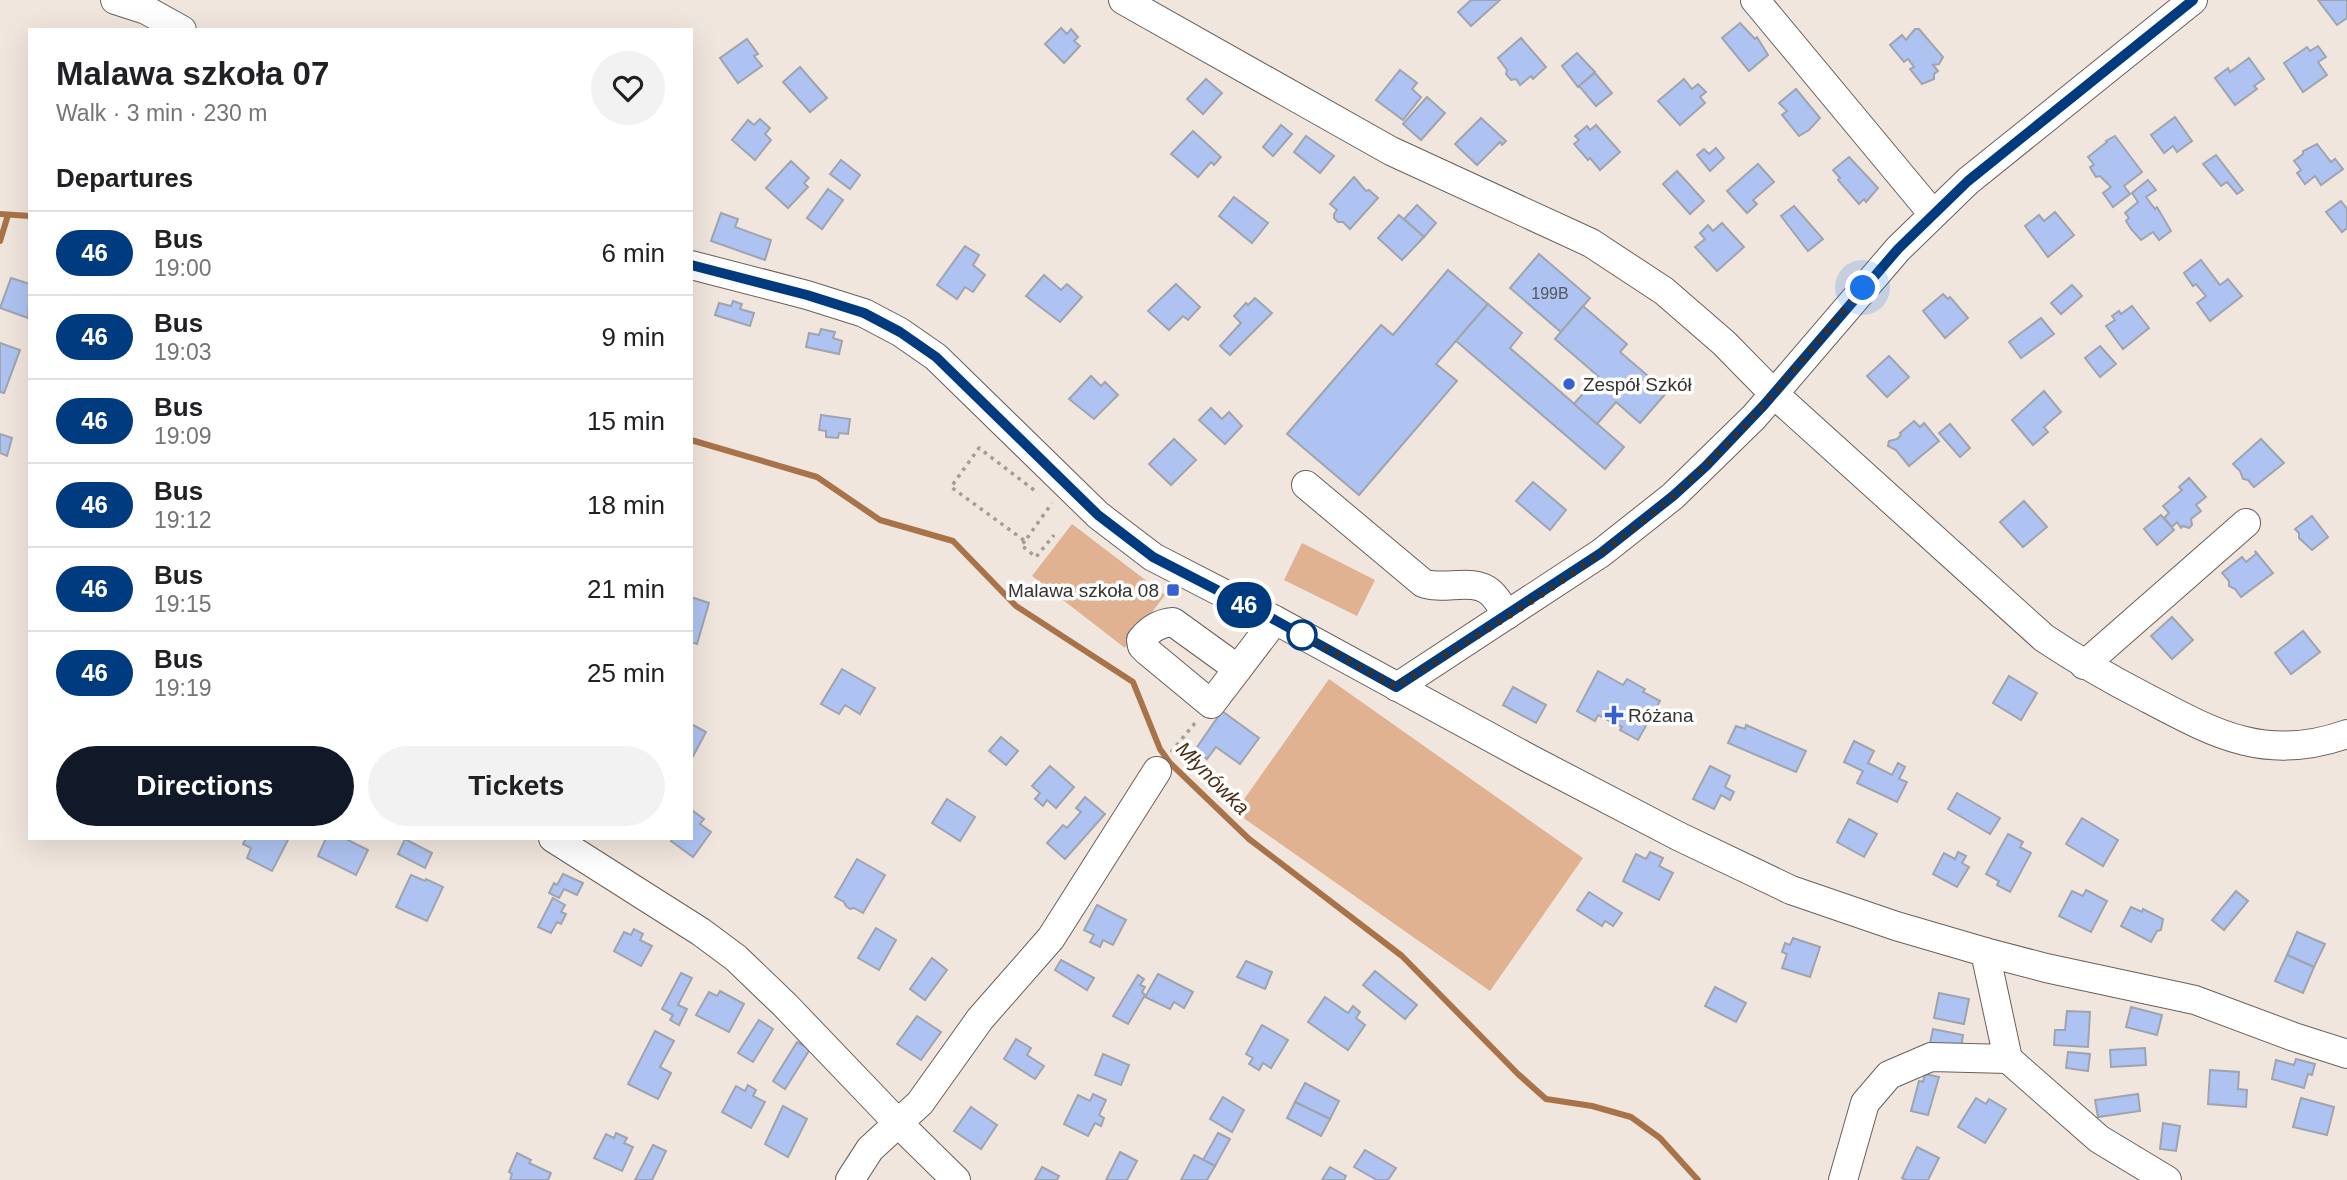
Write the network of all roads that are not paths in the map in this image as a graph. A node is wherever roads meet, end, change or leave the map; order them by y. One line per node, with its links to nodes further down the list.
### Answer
1 (115, 0): 5 (street)
2 (1124, 0): 8 (street)
3 (1755, 0): 6 (street)
4 (2193, 0): 6 (street)
5 (178, 28)
6 (1934, 215): 8 (street)
7 (693, 266): 12 (street)
8 (1774, 394): 11 (street); 13 (street)
9 (1306, 485): 11 (street)
10 (2246, 523): 13 (street)
11 (1507, 615): 15 (street)
12 (1275, 620): 14 (street); 15 (street)
13 (2084, 664): 16 (street)
14 (1238, 670): 14 (street)
15 (1396, 687): 19 (street)
16 (2347, 734)
17 (1165, 760): 22 (street)
18 (556, 840): 22 (street)
19 (1985, 952): 20 (street); 21 (street)
20 (2347, 1054)
21 (2008, 1059): 25 (street); 26 (street)
22 (897, 1122): 23 (street); 24 (street)
23 (850, 1180)
24 (956, 1180)
25 (1843, 1180)
26 (2167, 1180)

